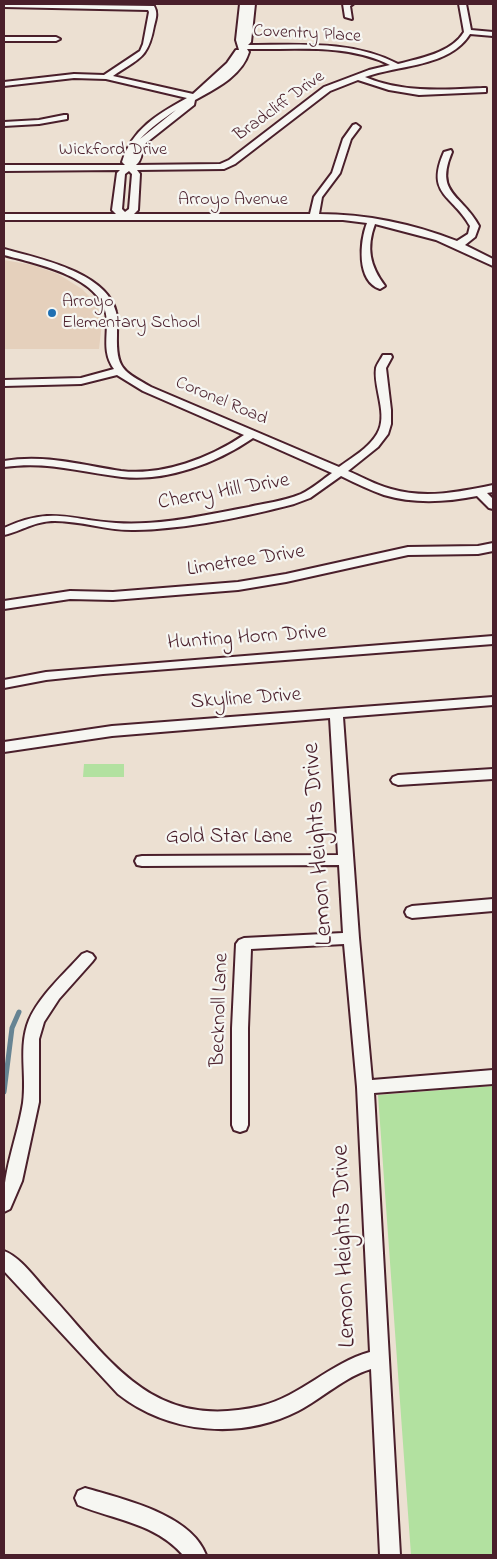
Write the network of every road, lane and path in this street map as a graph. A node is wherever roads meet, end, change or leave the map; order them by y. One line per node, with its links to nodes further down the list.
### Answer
1 (243, 4): 11 (street)
2 (251, 4): 11 (street)
3 (348, 4): 6 (street)
4 (463, 4): 7 (street)
5 (4, 5): 14 (street)
6 (349, 17)
7 (468, 32): 8 (street); 12 (street, Bradcliff Drive)
8 (493, 34)
9 (4, 39): 10 (street)
10 (56, 39)
11 (243, 48): 12 (street, Coventry Place); 17 (street)
12 (398, 66): 13 (street, Bradcliff Drive)
13 (358, 76): 16 (street); 23 (street, Bradcliff Drive)
14 (106, 77): 15 (street); 17 (street)
15 (4, 84)
16 (483, 90)
17 (195, 97): 22 (street)
18 (64, 117): 19 (street)
19 (4, 124)
20 (356, 127): 27 (street)
21 (448, 152): 29 (street)
22 (130, 166): 23 (street, Wickford Drive); 24 (street, Wickford Drive); 26 (street); 26 (street)
23 (221, 167)
24 (4, 168)
25 (4, 217): 26 (street, Arroyo Avenue)
26 (125, 217): 27 (street, Arroyo Avenue)
27 (314, 217): 28 (street, Arroyo Avenue)
28 (372, 221): 29 (street, Arroyo Avenue); 32 (street)
29 (458, 245): 31 (street)
30 (4, 252): 34 (street)
31 (493, 262)
32 (380, 286)
33 (386, 357): 38 (street, Cherry Hill Drive)
34 (120, 371): 35 (street); 36 (street, Coronel Road)
35 (4, 383)
36 (252, 434): 37 (street); 38 (street, Coronel Road)
37 (4, 464)
38 (340, 472): 40 (street, Coronel Road); 42 (street, Cherry Hill Drive)
39 (493, 488): 40 (street, Coronel Road)
40 (480, 492): 41 (street)
41 (493, 506)
42 (4, 532)
43 (493, 547): 44 (street, Limetree Drive)
44 (4, 605)
45 (493, 640): 46 (street, Hunting Horn Drive)
46 (4, 684)
47 (493, 701): 48 (street, Skyline Drive)
48 (336, 714): 49 (street, Skyline Drive); 52 (street, Lemon Heights Drive)
49 (4, 747)
50 (493, 774): 51 (street)
51 (398, 780)
52 (346, 860): 53 (street, Gold Star Lane); 56 (street, Lemon Heights Drive)
53 (142, 861)
54 (493, 905): 55 (street)
55 (412, 912)
56 (351, 938): 59 (street, Lemon Heights Drive); 60 (street, Becknoll Lane)
57 (87, 958): 61 (street)
58 (493, 1077): 59 (street)
59 (365, 1087): 63 (street, Lemon Heights Drive)
60 (240, 1125)
61 (4, 1204)
62 (4, 1259): 63 (street, Lemon Heights Drive)
63 (378, 1358): 66 (street)
64 (85, 1498): 65 (street)
65 (196, 1555)
66 (390, 1555)

